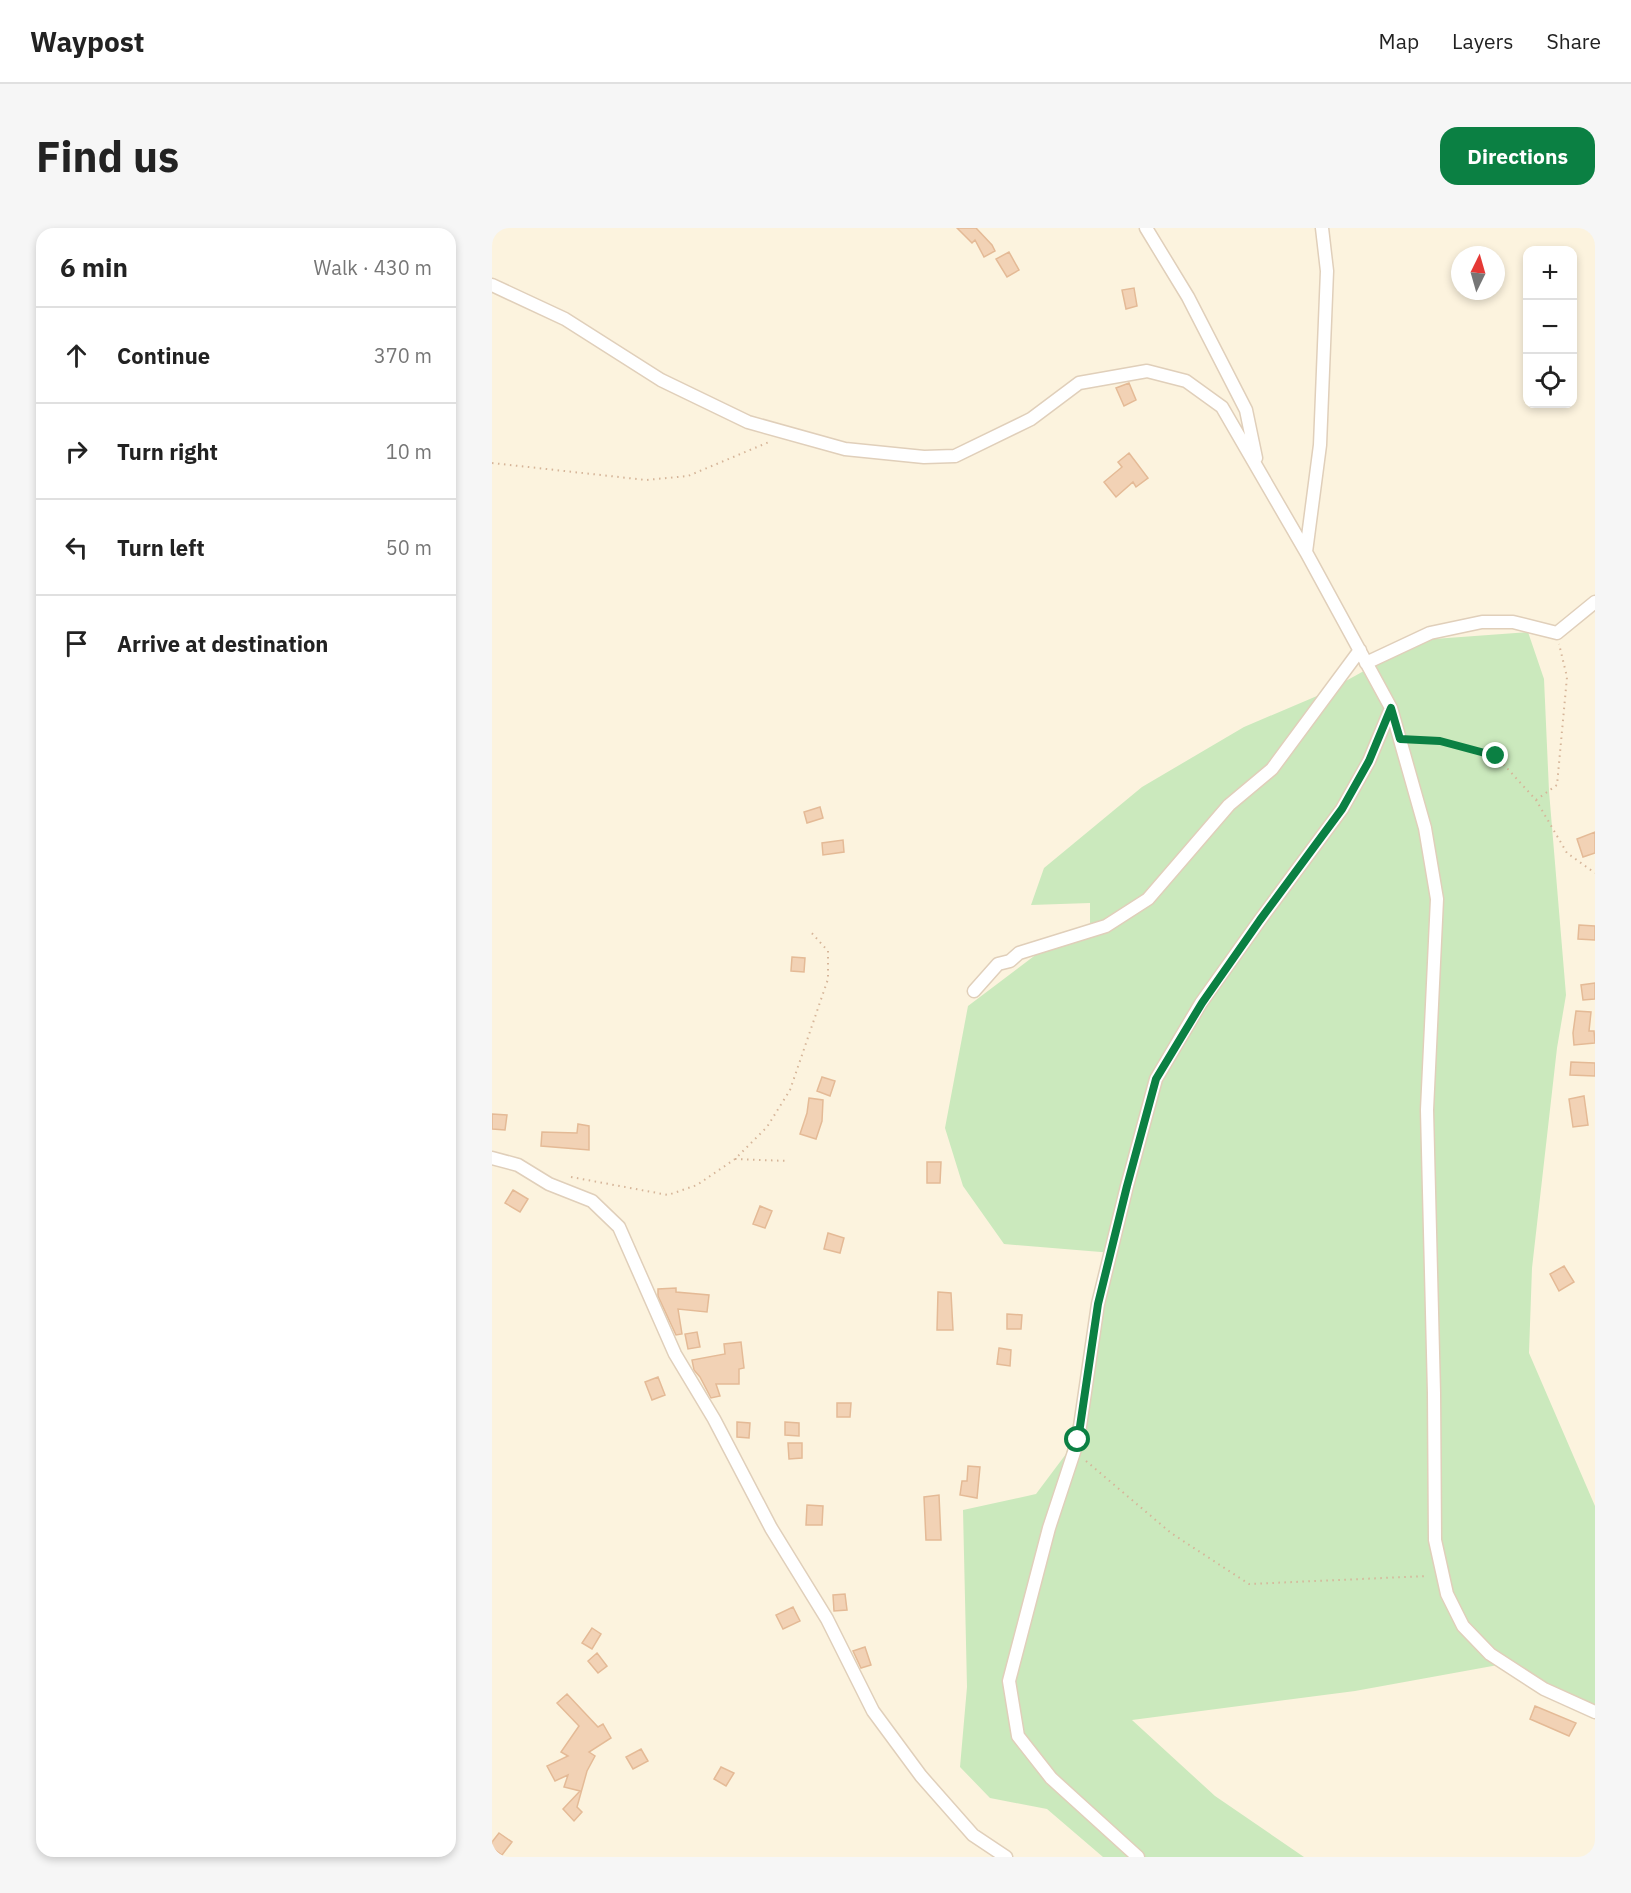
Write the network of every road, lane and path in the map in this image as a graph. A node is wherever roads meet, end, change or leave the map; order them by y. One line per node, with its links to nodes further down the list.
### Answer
1 (1146, 228): 6 (street)
2 (1322, 228): 7 (street)
3 (492, 285): 4 (street)
4 (790, 434): 5 (path); 6 (street)
5 (492, 463)
6 (1258, 468): 7 (street)
7 (1306, 552): 10 (street)
8 (1595, 602): 9 (street)
9 (1557, 633): 11 (street); 14 (path)
10 (1360, 650): 11 (street); 17 (street)
11 (1366, 663): 12 (street)
12 (1391, 708): 13 (street); 22 (street)
13 (1400, 739): 14 (path); 23 (street)
14 (1536, 800): 15 (path)
15 (1595, 873)
16 (809, 930): 19 (path)
17 (974, 990)
18 (492, 1158): 25 (street)
19 (735, 1159): 20 (path); 21 (path)
20 (788, 1161)
21 (561, 1175)
22 (1075, 1449): 23 (path); 26 (street)
23 (1443, 1576): 24 (street)
24 (1595, 1712)
25 (1006, 1857)
26 (1138, 1857)

